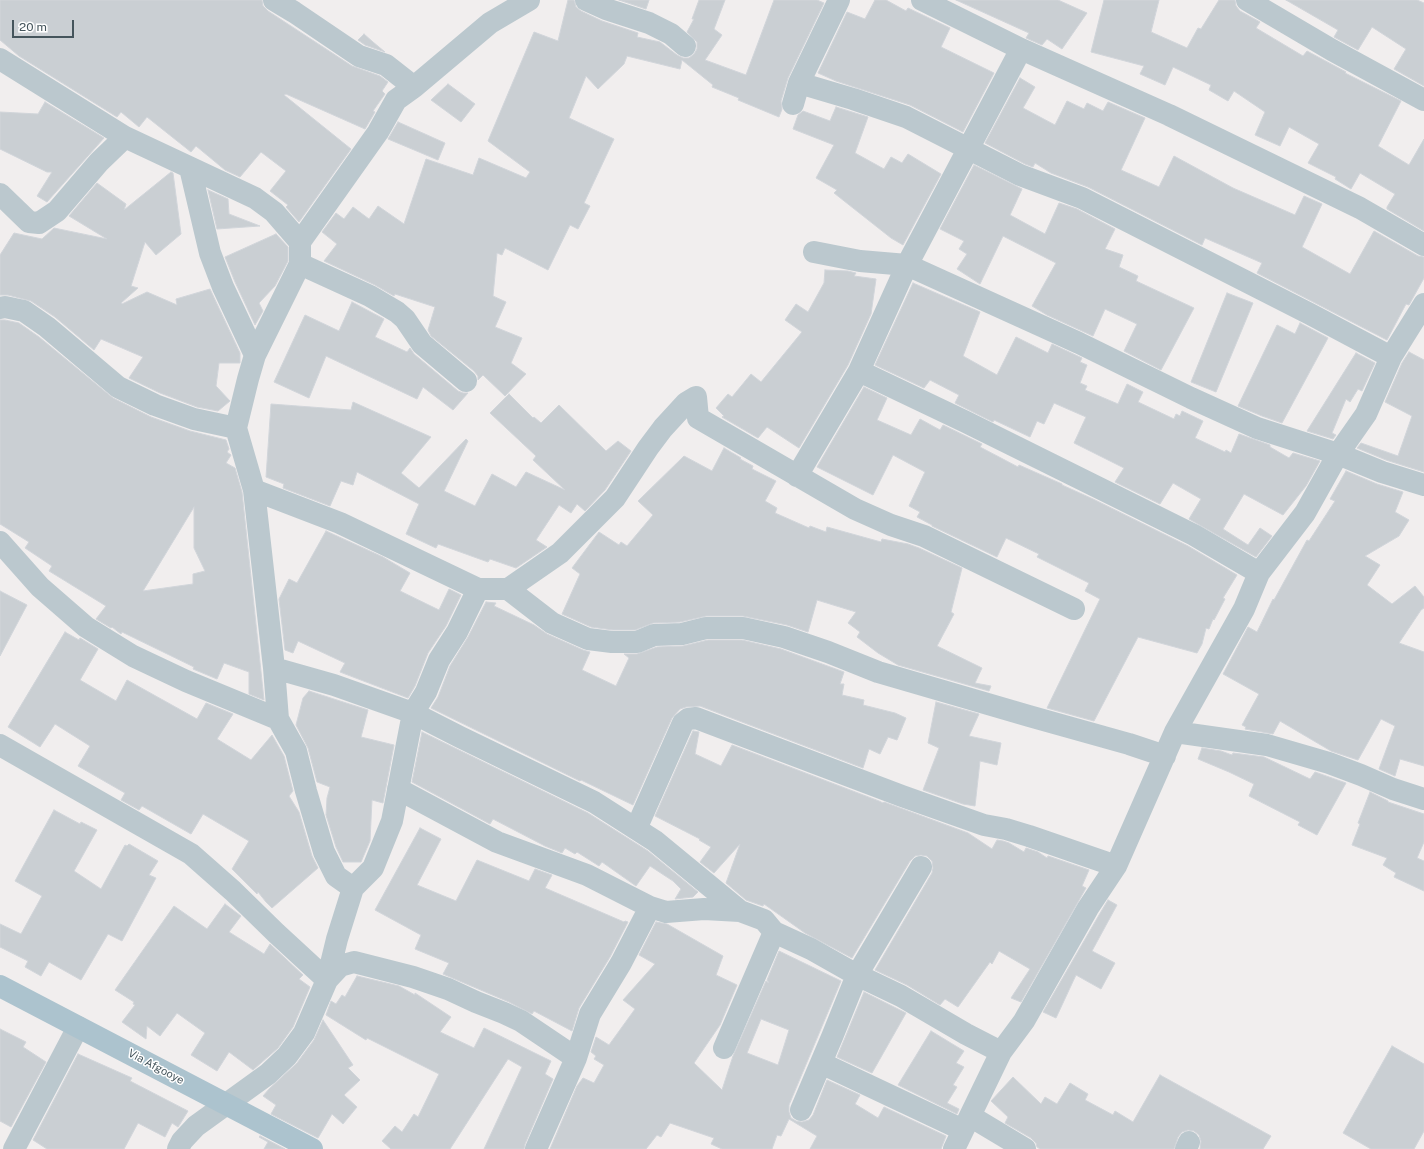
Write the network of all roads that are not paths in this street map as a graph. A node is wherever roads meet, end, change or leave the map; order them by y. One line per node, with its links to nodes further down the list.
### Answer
1 (274, 0): 7 (street)
2 (529, 0): 12 (street)
3 (586, 0): 8 (street)
4 (839, 0): 11 (street)
5 (922, 0): 9 (street)
6 (1247, 0): 13 (street)
7 (299, 6): 12 (street)
8 (685, 46)
9 (1021, 49): 16 (street); 20 (street)
10 (0, 60): 15 (street)
11 (799, 83): 14 (street); 16 (street)
12 (414, 87): 19 (street)
13 (1424, 100)
14 (793, 104)
15 (125, 137): 17 (street); 18 (street)
16 (968, 148): 23 (street); 27 (street)
17 (190, 168): 19 (street); 26 (street)
18 (0, 194)
19 (300, 242): 22 (street)
20 (1424, 246)
21 (814, 252): 23 (street)
22 (300, 264): 26 (street); 29 (street)
23 (907, 265): 28 (street); 31 (street)
24 (0, 308): 30 (street)
25 (1422, 311): 27 (street)
26 (255, 355): 30 (street)
27 (1391, 357): 31 (street)
28 (859, 371): 32 (street); 36 (street)
29 (466, 381)
30 (236, 428): 34 (street)
31 (1338, 454): 33 (street); 36 (street)
32 (797, 476): 38 (street); 39 (street)
33 (1424, 485)
34 (254, 490): 37 (street); 40 (street)
35 (0, 542): 42 (street)
36 (1259, 573): 43 (street)
37 (478, 589): 38 (street); 41 (street)
38 (508, 589): 45 (street)
39 (1074, 609)
40 (274, 668): 41 (street); 42 (street)
41 (413, 713): 46 (street); 48 (street)
42 (278, 719): 51 (street)
43 (1175, 732): 45 (street); 47 (street)
44 (0, 745): 56 (street)
45 (1165, 756): 49 (street)
46 (398, 789): 51 (street); 52 (street)
47 (1424, 799)
48 (636, 829): 49 (street); 53 (street)
49 (1116, 866): 60 (street)
50 (921, 867): 55 (street)
51 (353, 888): 56 (street)
52 (650, 907): 53 (street); 61 (street)
53 (740, 911): 54 (street)
54 (774, 932): 55 (street); 59 (street)
55 (857, 975): 60 (street); 62 (street)
56 (327, 980): 61 (street); 63 (street)
57 (0, 986): 58 (main road, Via Afgooye)
58 (78, 1027): 63 (main road, Via Afgooye); 66 (street)
59 (724, 1048)
60 (1001, 1052): 65 (street)
61 (576, 1058): 69 (street)
62 (821, 1063): 64 (street); 65 (street)
63 (226, 1104): 67 (street); 68 (main road, Via Afgooye)
64 (801, 1110)
65 (962, 1132): 70 (street)
66 (14, 1149)
67 (178, 1149)
68 (312, 1149)
69 (536, 1149)
70 (1025, 1149)

